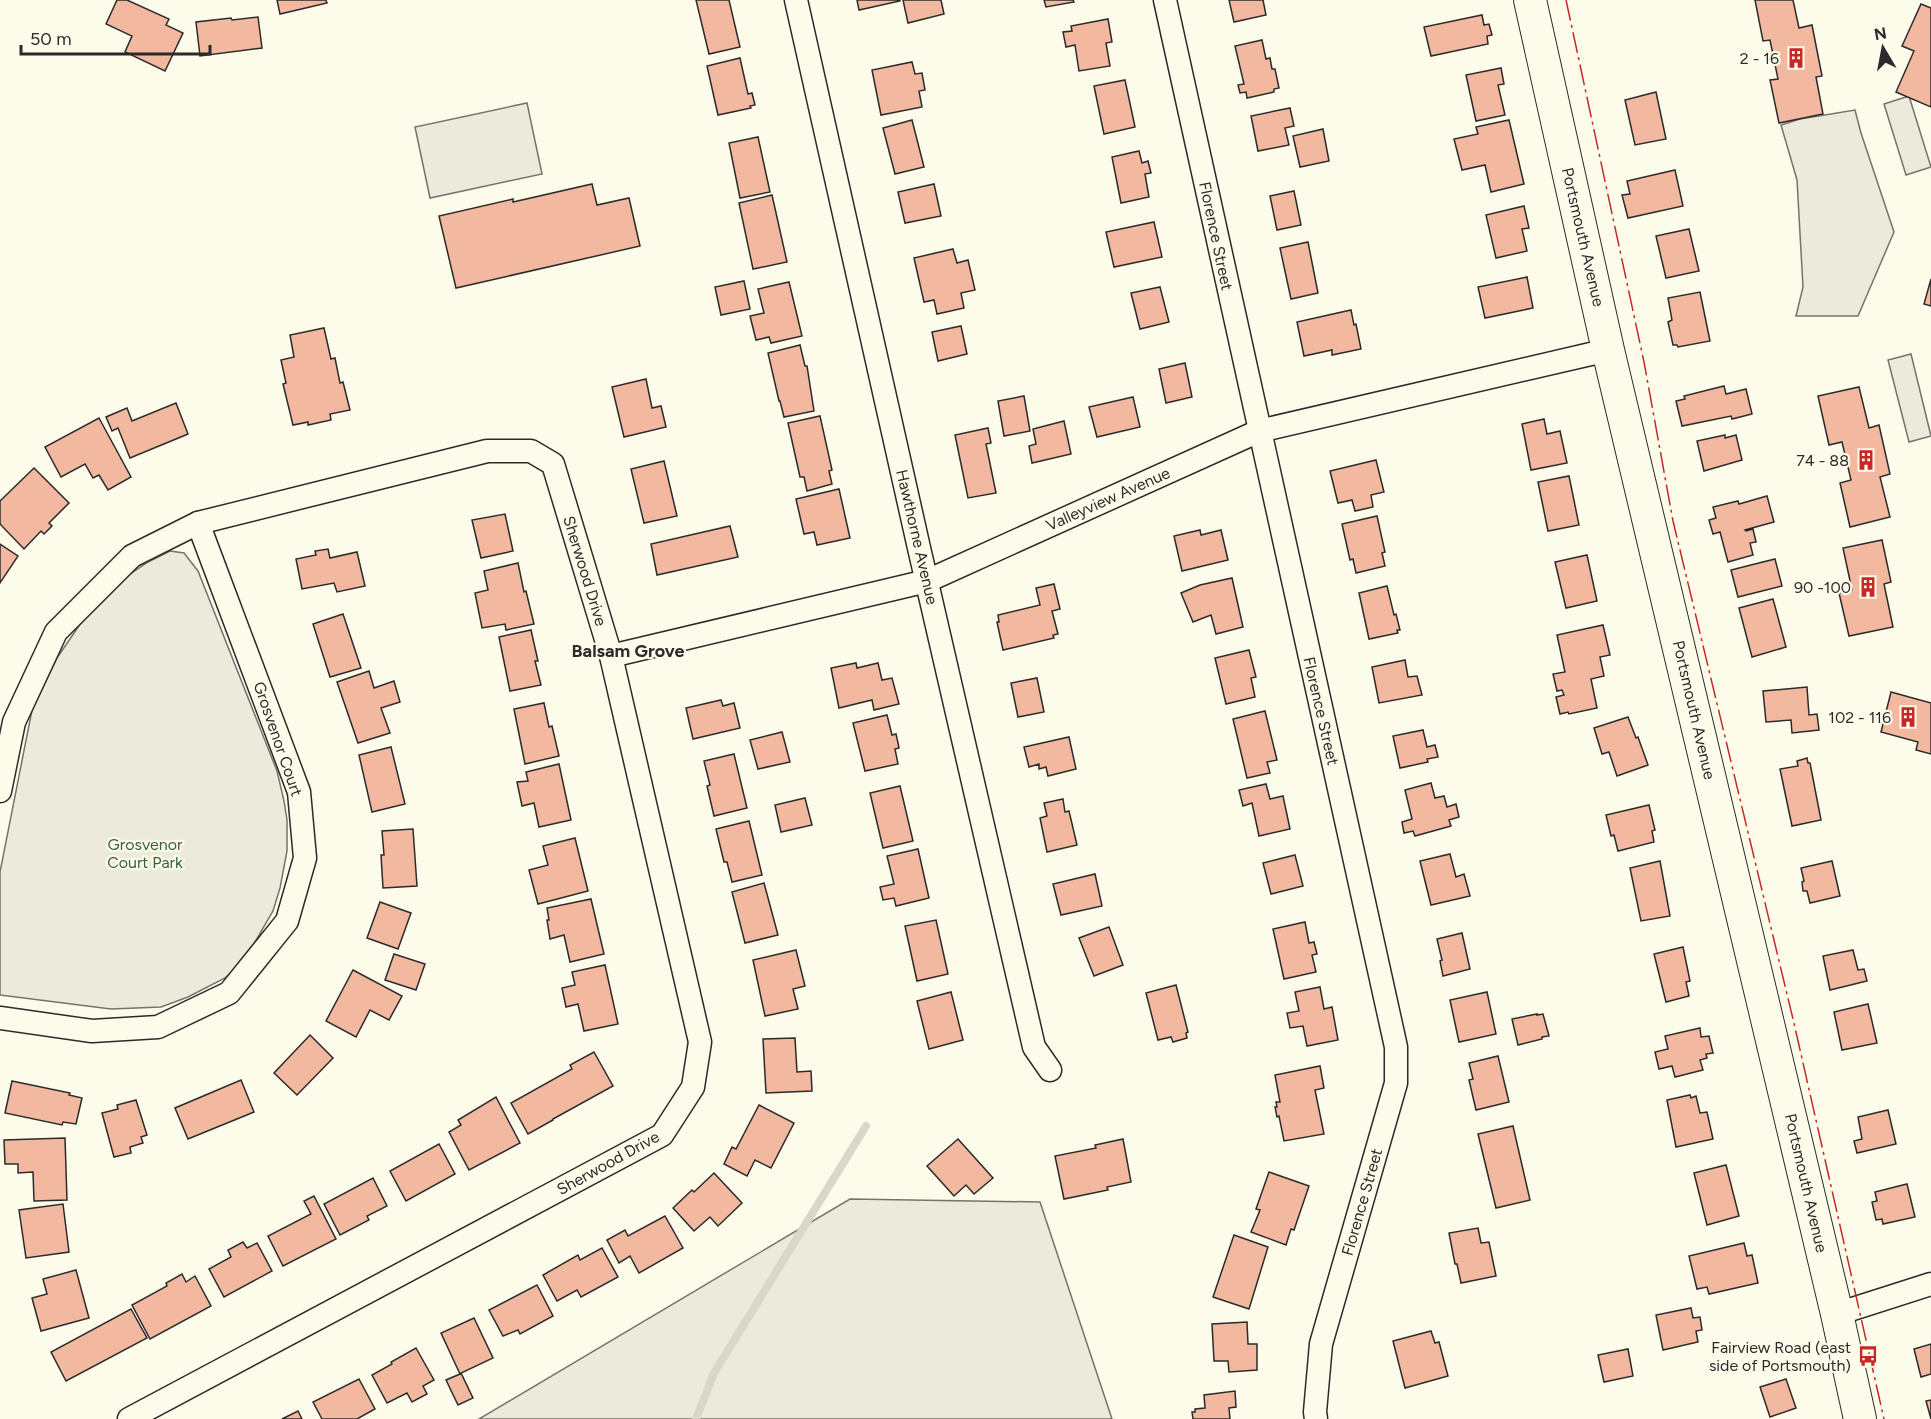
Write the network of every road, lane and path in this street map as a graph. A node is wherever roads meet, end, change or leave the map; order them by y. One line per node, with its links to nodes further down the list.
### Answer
1 (796, 0): 7 (street, Hawthorne Avenue)
2 (1165, 0): 5 (street, Florence Street)
3 (1530, 0): 4 (main road, Portsmouth Avenue)
4 (1608, 350): 5 (street, Valleyview Avenue); 13 (main road, Portsmouth Avenue)
5 (1259, 431): 7 (street, Valleyview Avenue); 15 (street, Florence Street)
6 (198, 523): 8 (street, Sherwood Drive); 9 (street); 10 (street, Grosvenor Court)
7 (927, 581): 8 (street, Valleyview Avenue); 11 (street, Hawthorne Avenue)
8 (611, 656): 14 (street, Sherwood Drive)
9 (0, 791)
10 (0, 1018)
11 (1050, 1070)
12 (1931, 1284): 13 (street)
13 (1837, 1314): 16 (main road, Portsmouth Avenue)
14 (129, 1419)
15 (1316, 1419)
16 (1860, 1419)

